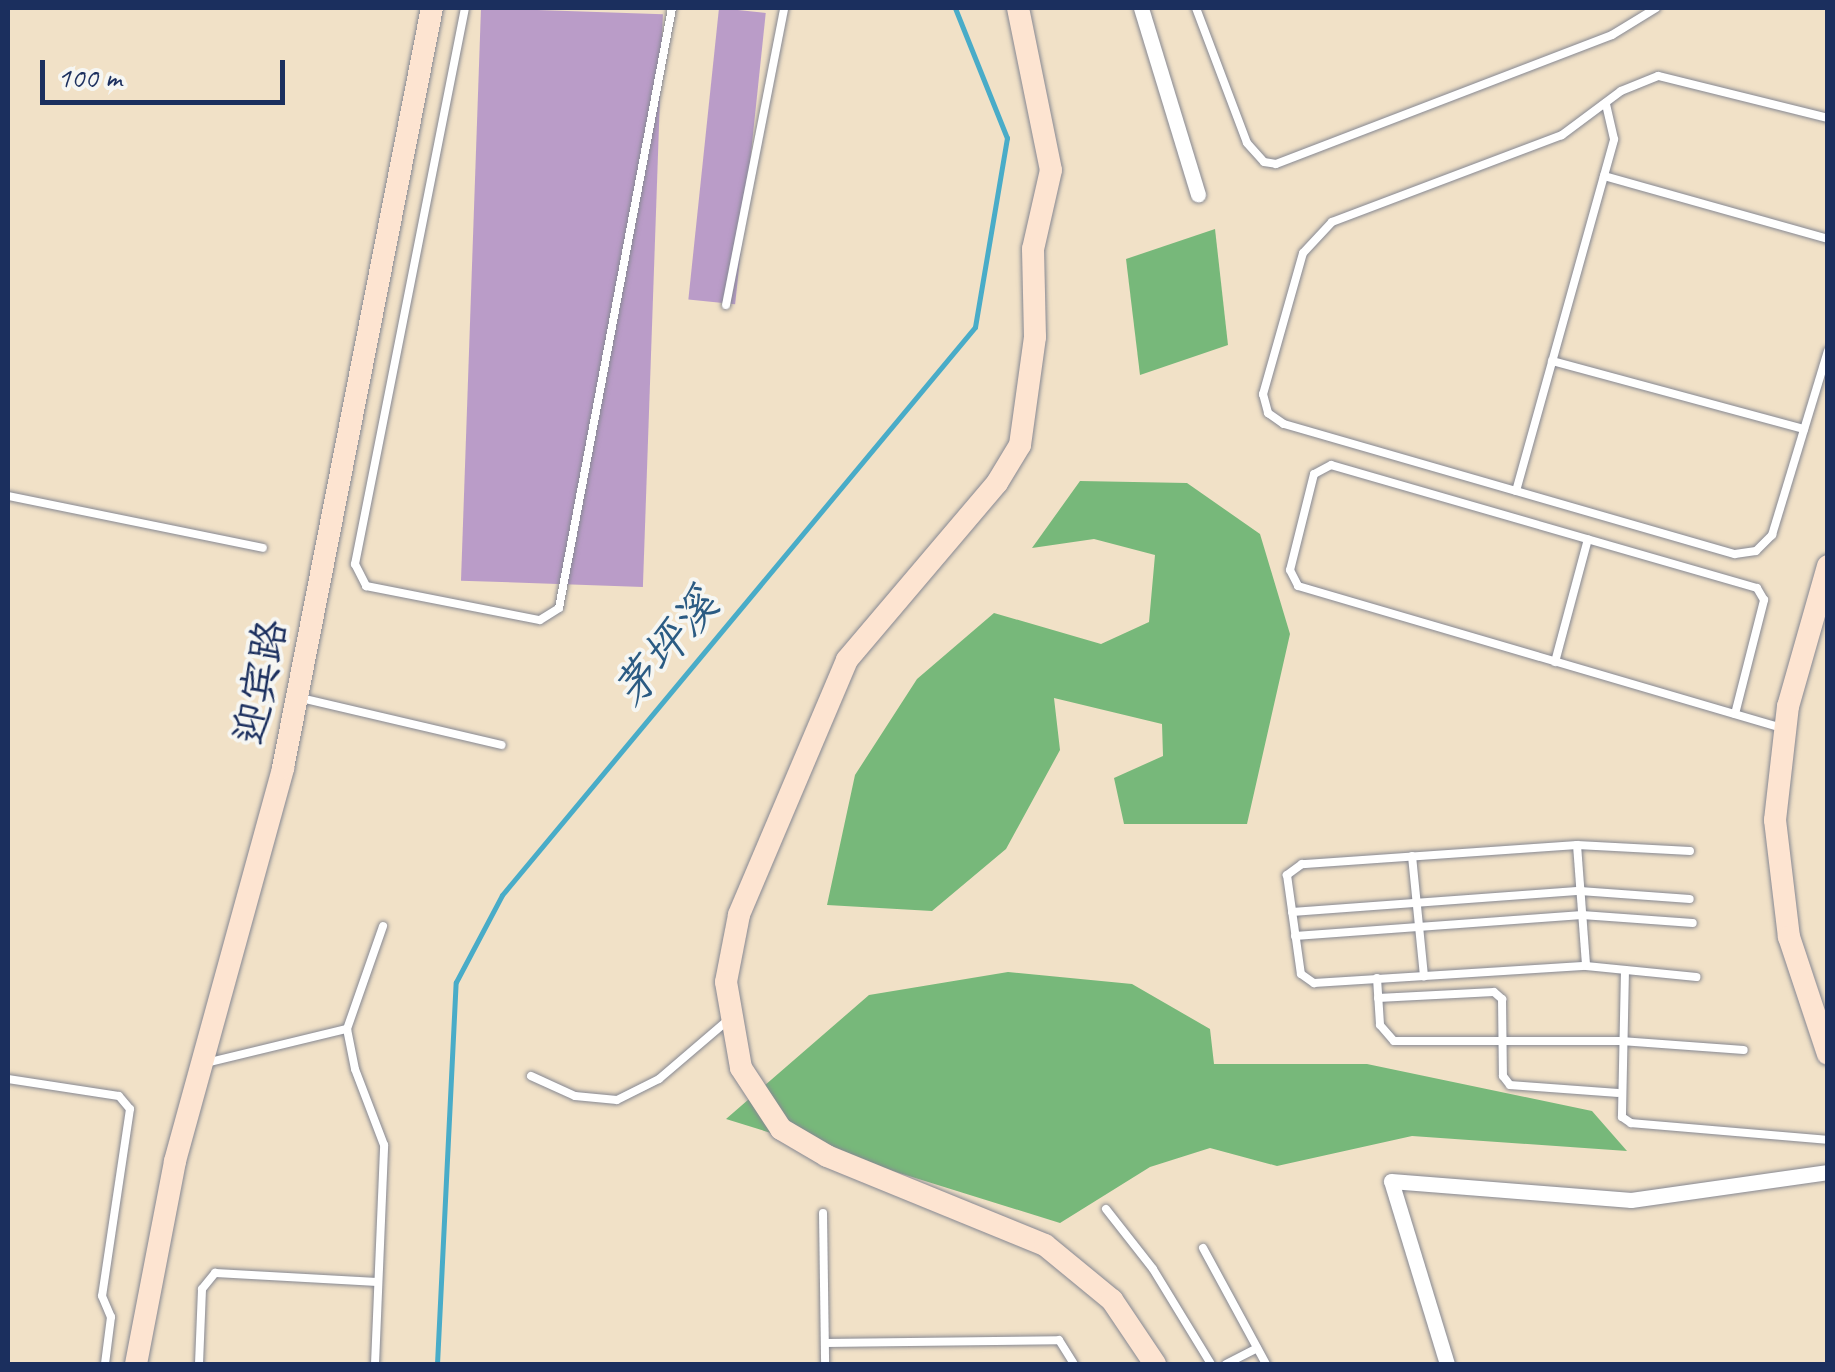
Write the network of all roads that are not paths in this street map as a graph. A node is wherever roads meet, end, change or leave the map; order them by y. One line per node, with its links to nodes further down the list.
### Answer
1 (432, 8): 24 (main road, 迎宾路)
2 (465, 8): 3 (lane)
3 (672, 8)
4 (784, 8): 14 (lane)
5 (1018, 8): 46 (main road)
6 (1141, 8): 12 (street)
7 (1196, 8): 8 (lane)
8 (1656, 8)
9 (1606, 103): 10 (lane); 11 (lane); 18 (lane)
10 (1828, 118)
11 (1604, 176): 13 (lane); 16 (lane)
12 (1198, 194)
13 (1828, 239)
14 (726, 305)
15 (1828, 351): 17 (lane)
16 (1552, 361): 17 (lane); 18 (lane)
17 (1804, 429): 18 (lane)
18 (1516, 490)
19 (8, 496): 21 (lane)
20 (1588, 539): 23 (lane); 23 (lane); 25 (lane)
21 (263, 548)
22 (1828, 566): 26 (main road)
23 (1555, 662): 25 (lane)
24 (296, 697): 27 (lane); 52 (main road, 迎宾路)
25 (1736, 714): 26 (lane)
26 (1784, 729): 51 (main road)
27 (502, 745)
28 (1577, 846): 29 (lane); 30 (lane); 31 (lane)
29 (1690, 851)
30 (1412, 856): 33 (lane); 34 (lane)
31 (1580, 891): 32 (lane); 33 (lane); 35 (lane)
32 (1690, 899)
33 (1417, 903): 34 (lane); 38 (lane)
34 (1292, 912): 39 (lane)
35 (1582, 915): 36 (lane); 38 (lane); 40 (lane)
36 (1693, 922)
37 (382, 926): 47 (lane)
38 (1420, 927): 39 (lane); 42 (lane)
39 (1295, 936): 43 (lane)
40 (1586, 966): 41 (lane); 42 (lane)
41 (1624, 970): 44 (lane); 49 (lane)
42 (1424, 976): 43 (lane)
43 (1377, 978): 45 (lane)
44 (1696, 978)
45 (1378, 998): 48 (lane); 48 (lane)
46 (732, 1017): 53 (lane); 70 (main road)
47 (347, 1030): 52 (lane); 61 (lane)
48 (1502, 1041): 49 (lane); 55 (lane)
49 (1620, 1041): 50 (lane); 55 (lane)
50 (1744, 1050)
51 (1828, 1054)
52 (203, 1063): 65 (main road, 迎宾路)
53 (531, 1076)
54 (8, 1078): 64 (lane)
55 (1618, 1093): 56 (lane)
56 (1828, 1140)
57 (1828, 1172): 74 (street)
58 (1106, 1209): 71 (lane)
59 (823, 1213): 62 (lane)
60 (1203, 1248): 63 (lane)
61 (378, 1282): 66 (lane); 67 (lane)
62 (825, 1342): 68 (lane); 69 (lane)
63 (1257, 1348): 72 (lane); 73 (lane)
64 (105, 1364)
65 (136, 1364)
66 (199, 1364)
67 (374, 1364)
68 (825, 1364)
69 (1074, 1364)
70 (1155, 1364)
71 (1212, 1364)
72 (1226, 1364)
73 (1266, 1364)
74 (1448, 1364)

